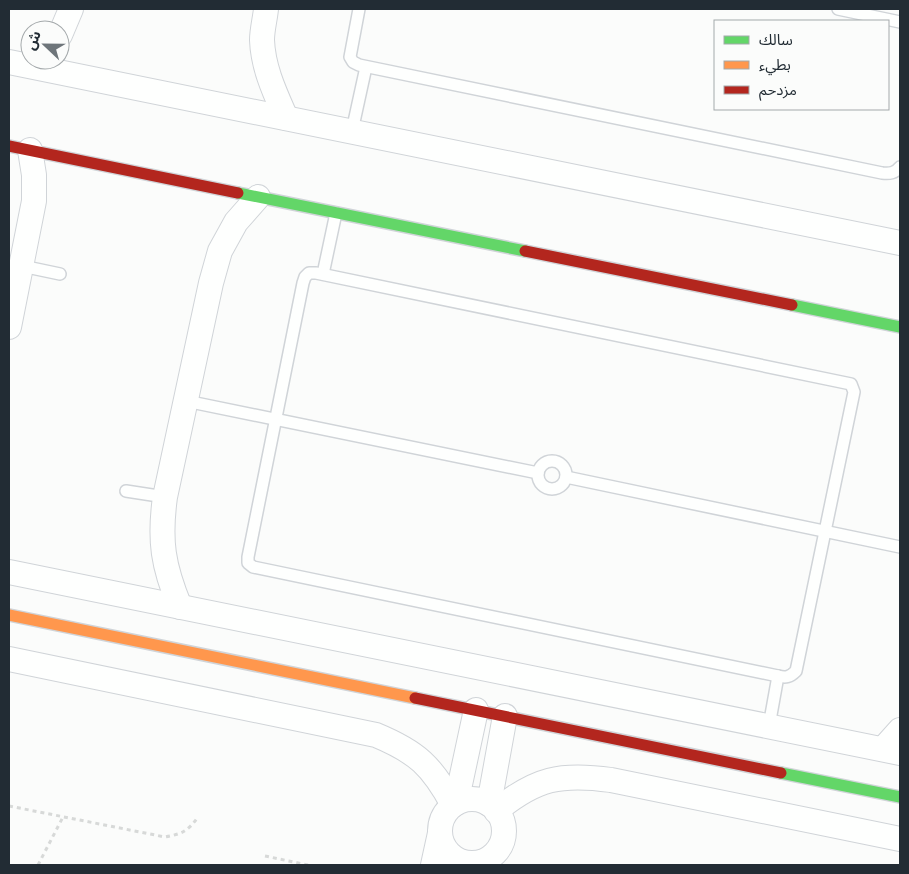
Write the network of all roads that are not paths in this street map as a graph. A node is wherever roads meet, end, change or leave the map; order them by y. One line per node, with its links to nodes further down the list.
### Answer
1 (266, 9): 7 (street)
2 (359, 9): 5 (lane)
3 (838, 9): 4 (lane)
4 (900, 22)
5 (366, 67): 8 (lane); 10 (lane)
6 (70, 70): 7 (street)
7 (286, 118): 8 (street)
8 (352, 131): 13 (street)
9 (20, 148): 11 (street); 14 (street)
10 (900, 167)
11 (258, 197): 12 (street); 19 (street)
12 (336, 213): 16 (lane); 18 (street)
13 (900, 243)
14 (22, 266): 15 (lane); 17 (street)
15 (60, 274)
16 (324, 274): 20 (lane); 25 (lane)
17 (9, 327)
18 (900, 327)
19 (186, 401): 20 (lane); 24 (street)
20 (275, 419): 21 (lane); 31 (lane)
21 (538, 473): 22 (lane); 22 (lane)
22 (566, 477): 25 (lane)
23 (126, 491): 24 (lane)
24 (165, 498): 28 (street)
25 (826, 532): 26 (lane); 31 (lane)
26 (900, 547)
27 (9, 572): 28 (street)
28 (180, 607): 34 (street)
29 (9, 615): 32 (street)
30 (9, 659): 38 (street)
31 (778, 676): 34 (lane)
32 (476, 710): 33 (street); 38 (street)
33 (506, 716): 37 (street); 39 (street)
34 (769, 726): 36 (street)
35 (900, 730): 36 (street)
36 (892, 751)
37 (900, 796)
38 (455, 804): 39 (street); 40 (street)
39 (493, 807): 41 (street); 42 (street)
40 (440, 833): 42 (street); 43 (street)
41 (900, 839)
42 (502, 841): 44 (street)
43 (433, 865)
44 (497, 865)

